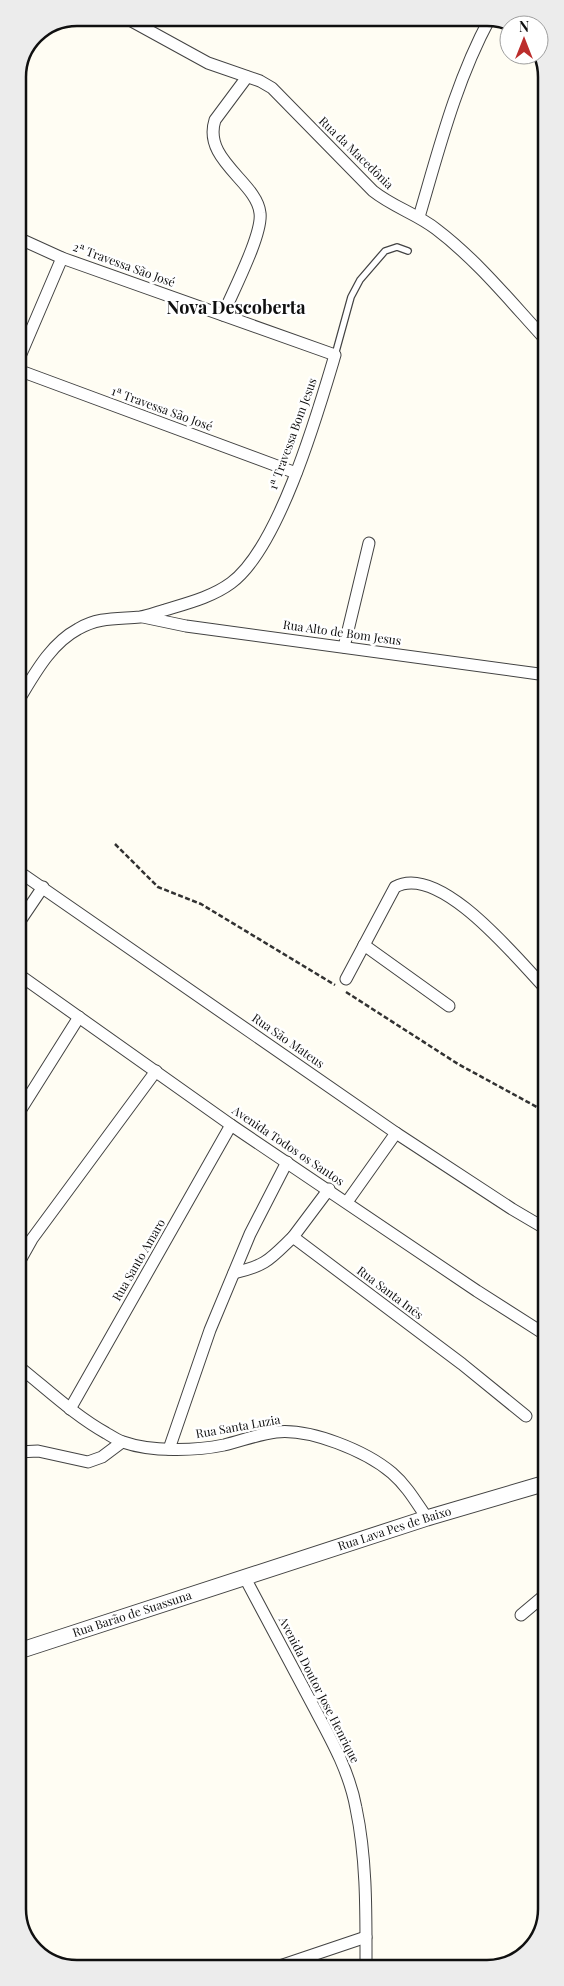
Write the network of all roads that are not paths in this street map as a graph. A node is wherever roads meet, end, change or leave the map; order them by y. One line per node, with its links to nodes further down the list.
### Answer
1 (141, 26): 3 (street, Rua da Macedônia)
2 (486, 26): 4 (street)
3 (247, 76): 4 (street, Rua da Macedônia); 8 (street)
4 (419, 218): 9 (street, Rua da Macedônia)
5 (26, 242): 7 (street, 2ª Travessa São José)
6 (408, 251): 11 (lane)
7 (62, 258): 8 (street, 2ª Travessa São José); 10 (street)
8 (223, 315): 11 (street, 2ª Travessa São José)
9 (538, 330)
10 (26, 342)
11 (335, 355): 13 (street, 1ª Travessa Bom Jesus)
12 (26, 373): 13 (street, 1ª Travessa São José)
13 (296, 473): 15 (street, 1ª Travessa Bom Jesus)
14 (369, 543): 16 (street)
15 (142, 617): 16 (street, Rua Alto de Bom Jesus); 18 (street, 1ª Travessa Bom Jesus)
16 (344, 647): 17 (street, Rua Alto de Bom Jesus)
17 (538, 675)
18 (26, 688)
19 (26, 876): 20 (street, Rua São Mateus)
20 (43, 887): 21 (street); 31 (street, Rua São Mateus)
21 (26, 912)
22 (364, 945): 24 (street); 25 (street); 26 (street)
23 (26, 980): 27 (street, Avenida Todos os Santos)
24 (538, 980)
25 (342, 983)
26 (449, 1006)
27 (79, 1017): 28 (street, Avenida Todos os Santos); 29 (street)
28 (156, 1071): 30 (street, Avenida Todos os Santos); 37 (street)
29 (26, 1101)
30 (231, 1125): 32 (street, Avenida Todos os Santos); 41 (street, Rua Santo Amaro)
31 (396, 1133): 34 (street); 35 (street, Rua São Mateus)
32 (287, 1162): 33 (street, Avenida Todos os Santos); 38 (street)
33 (329, 1190): 34 (street, Avenida Todos os Santos); 36 (street)
34 (347, 1202): 39 (street, Avenida Todos os Santos)
35 (538, 1224)
36 (293, 1237): 38 (street); 42 (street, Rua Santa Inês)
37 (26, 1250)
38 (234, 1272): 44 (street)
39 (538, 1330)
40 (26, 1373): 41 (street, Rua Santa Luzia)
41 (70, 1409): 43 (street, Rua Santa Luzia)
42 (526, 1416)
43 (122, 1442): 44 (street, Rua Santa Luzia); 45 (street)
44 (169, 1449): 47 (street, Rua Santa Luzia)
45 (26, 1452)
46 (538, 1485): 47 (street, Rua Lava Pes de Baixo)
47 (428, 1518): 48 (street, Rua Lava Pes de Baixo)
48 (245, 1578): 51 (street, Rua Barão de Suassuna); 52 (street, Avenida Doutor Jose Henrique)
49 (538, 1600): 50 (street)
50 (521, 1614)
51 (26, 1648)
52 (366, 1937): 53 (street); 54 (street, Avenida Doutor Jose Henrique)
53 (298, 1960)
54 (366, 1960)

